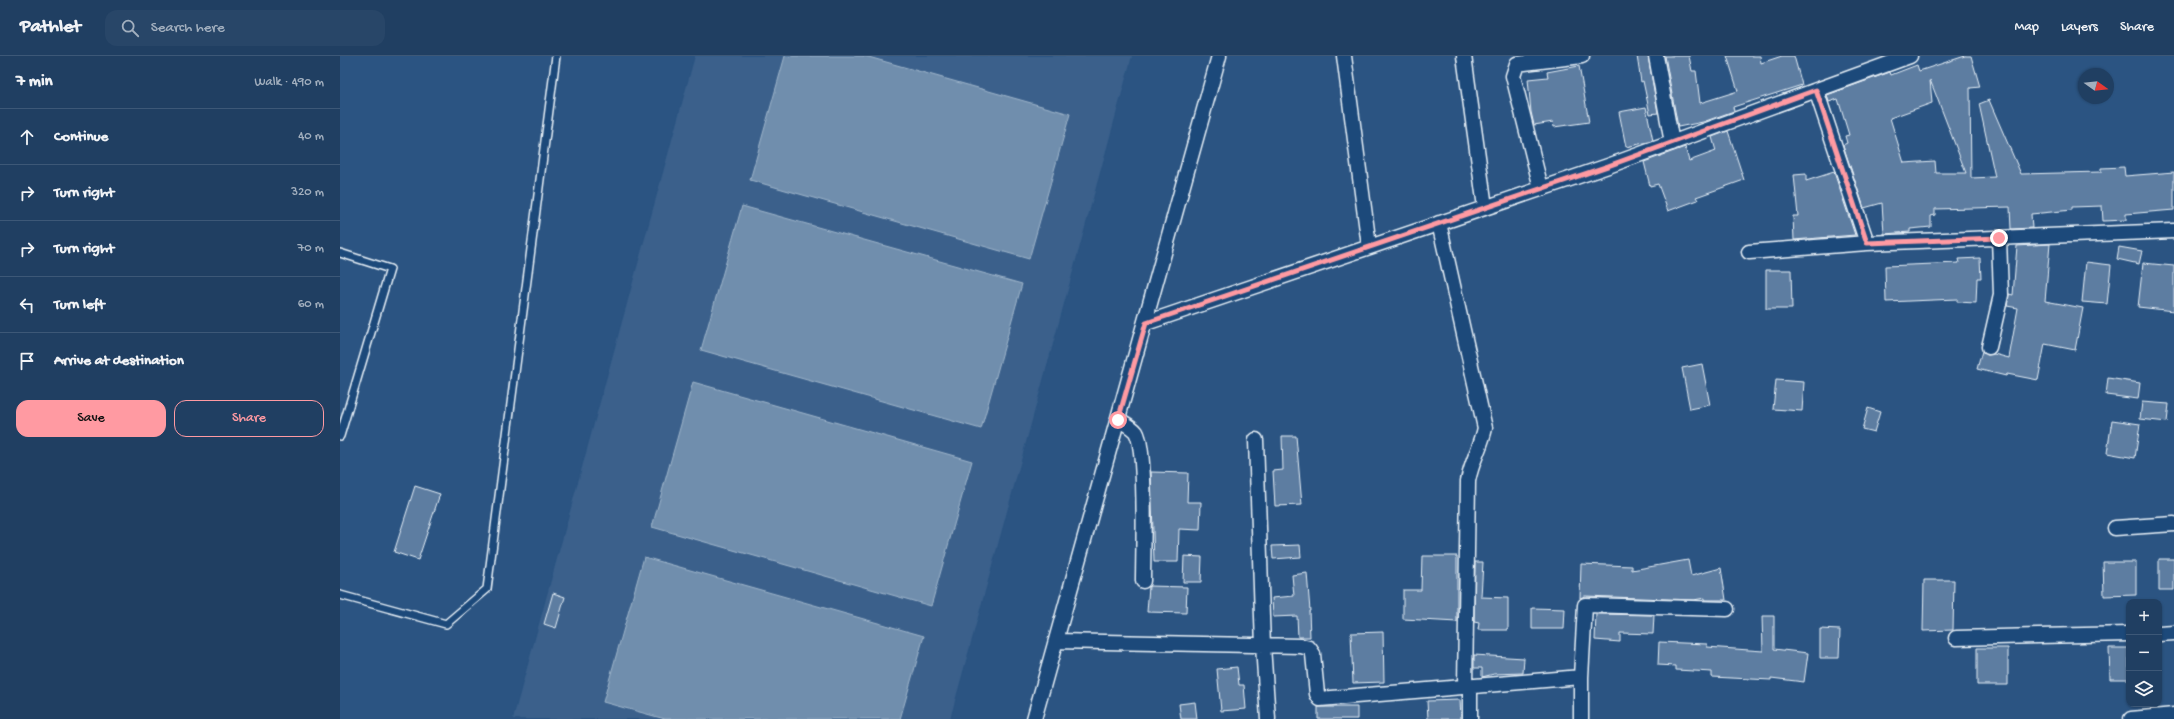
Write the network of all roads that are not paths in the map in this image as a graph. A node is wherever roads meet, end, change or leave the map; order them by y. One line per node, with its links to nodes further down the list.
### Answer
1 (556, 56): 28 (lane)
2 (1219, 56): 20 (street)
3 (1344, 56): 17 (street)
4 (1464, 56): 12 (street)
5 (1582, 56): 11 (street)
6 (1656, 56): 10 (street)
7 (1910, 56): 8 (street)
8 (1883, 61): 9 (street)
9 (1816, 90): 10 (street); 16 (street)
10 (1672, 143): 11 (street)
11 (1541, 188): 12 (street)
12 (1485, 207): 13 (street)
13 (1438, 223): 17 (street); 37 (street)
14 (2174, 231): 15 (street)
15 (1999, 238): 16 (street); 21 (street)
16 (1867, 243): 18 (street)
17 (1369, 246): 20 (street)
18 (1749, 252)
19 (340, 253): 23 (lane)
20 (1146, 323): 22 (street)
21 (1989, 347)
22 (1118, 420): 27 (street); 34 (street)
23 (340, 436)
24 (1256, 440): 35 (street)
25 (2174, 524): 26 (street)
26 (2115, 528)
27 (1143, 581)
28 (340, 595)
29 (1727, 609): 36 (street)
30 (2174, 633): 32 (street)
31 (2126, 634): 33 (street)
32 (2162, 634)
33 (1956, 638)
34 (1056, 641): 35 (street); 39 (street)
35 (1262, 646): 37 (street); 40 (street)
36 (1580, 677): 37 (street); 42 (street)
37 (1467, 687): 41 (street)
38 (2174, 715): 43 (street)
39 (1034, 719)
40 (1268, 719)
41 (1470, 719)
42 (1581, 719)
43 (2131, 719)

